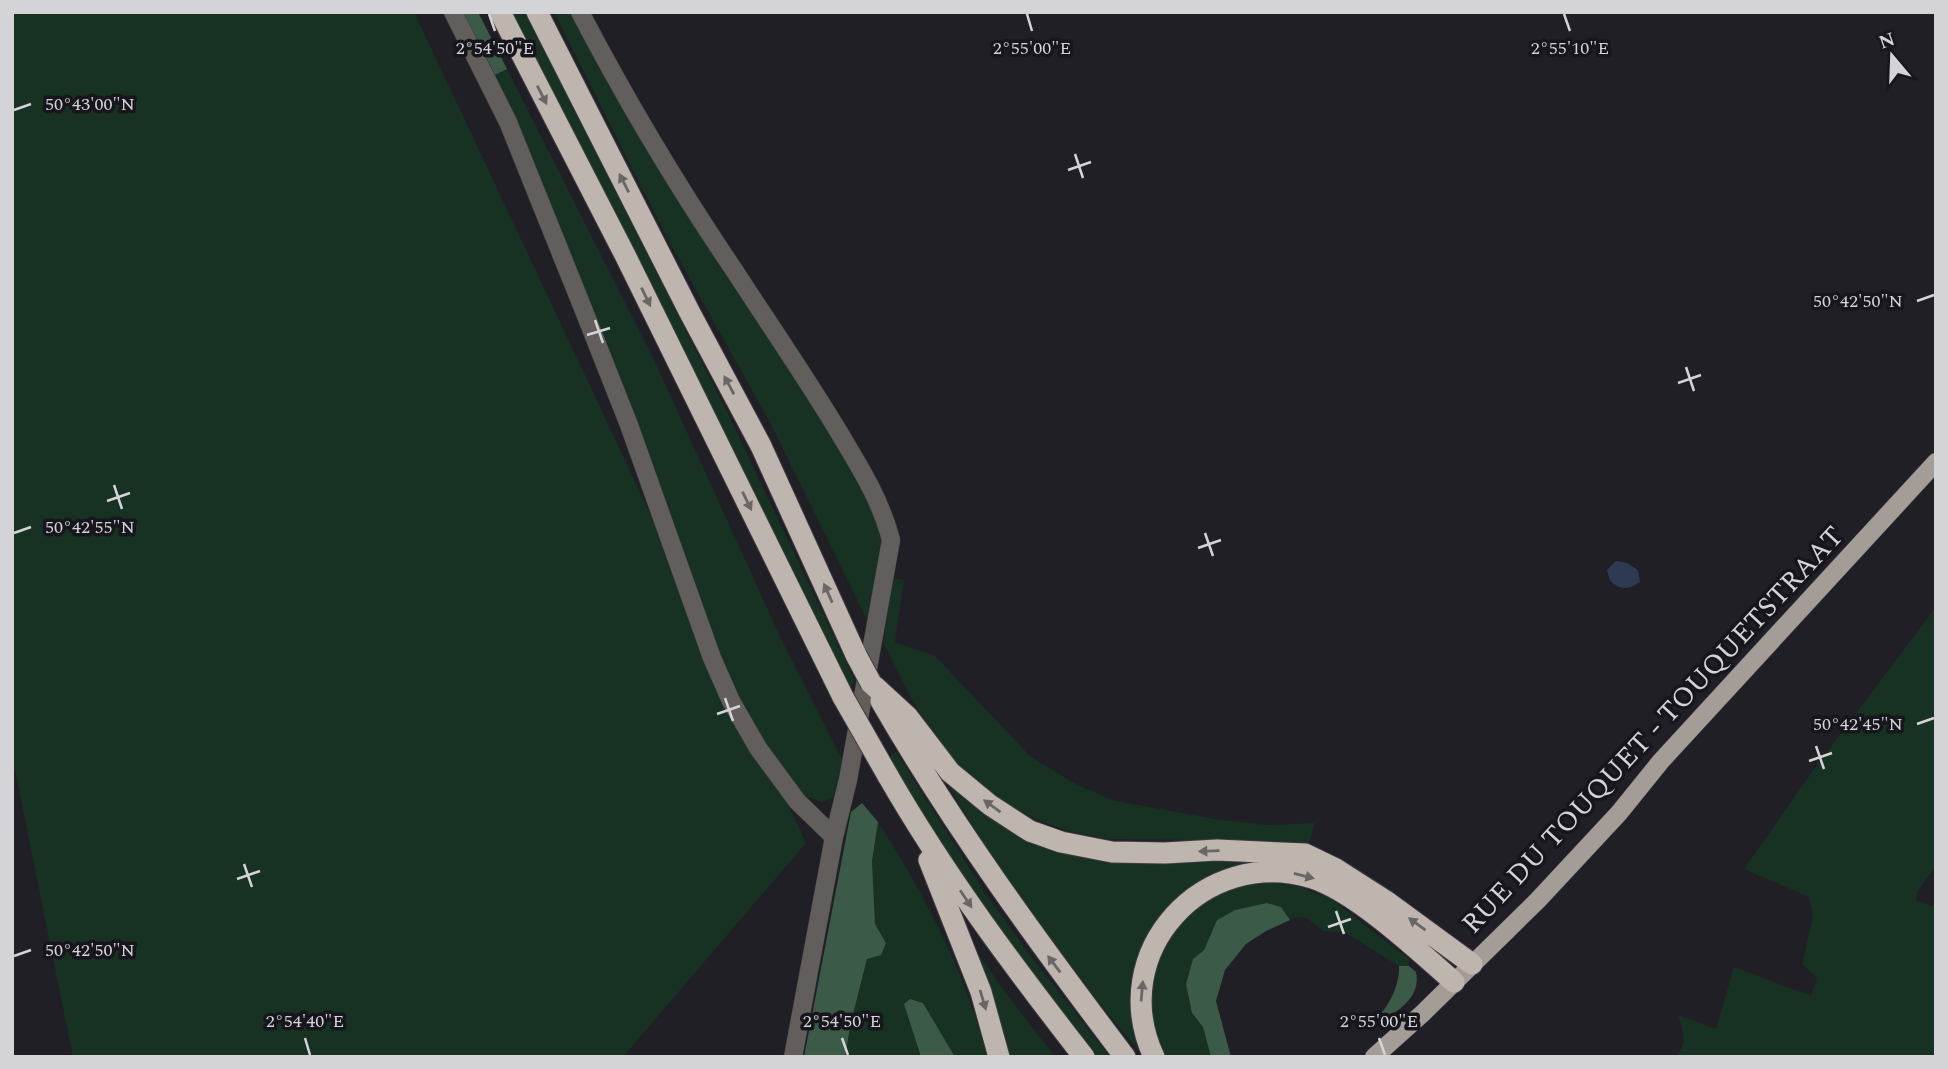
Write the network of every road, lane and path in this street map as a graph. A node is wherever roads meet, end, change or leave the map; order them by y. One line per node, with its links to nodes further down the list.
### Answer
1 (453, 12): 8 (street)
2 (500, 12): 7 (highway, one-way to 7, bridge)
3 (537, 12): 6 (highway, one-way to 3, bridge)
4 (580, 12): 8 (street)
5 (1936, 462): 9 (main road, RUE DU TOUQUET - TOUQUETSTRAAT)
6 (871, 683): 9 (highway, one-way to 6); 14 (highway, one-way to 6)
7 (915, 822): 12 (highway, one-way to 12); 13 (highway, one-way to 13)
8 (834, 837): 11 (street)
9 (1472, 964): 10 (main road, RUE DU TOUQUET - TOUQUETSTRAAT)
10 (1454, 982): 15 (highway, one-way to 10); 16 (main road, RUE DU TOUQUET - TOUQUETSTRAAT)
11 (793, 1057)
12 (999, 1057)
13 (1084, 1057)
14 (1125, 1057)
15 (1154, 1057)
16 (1374, 1057)

